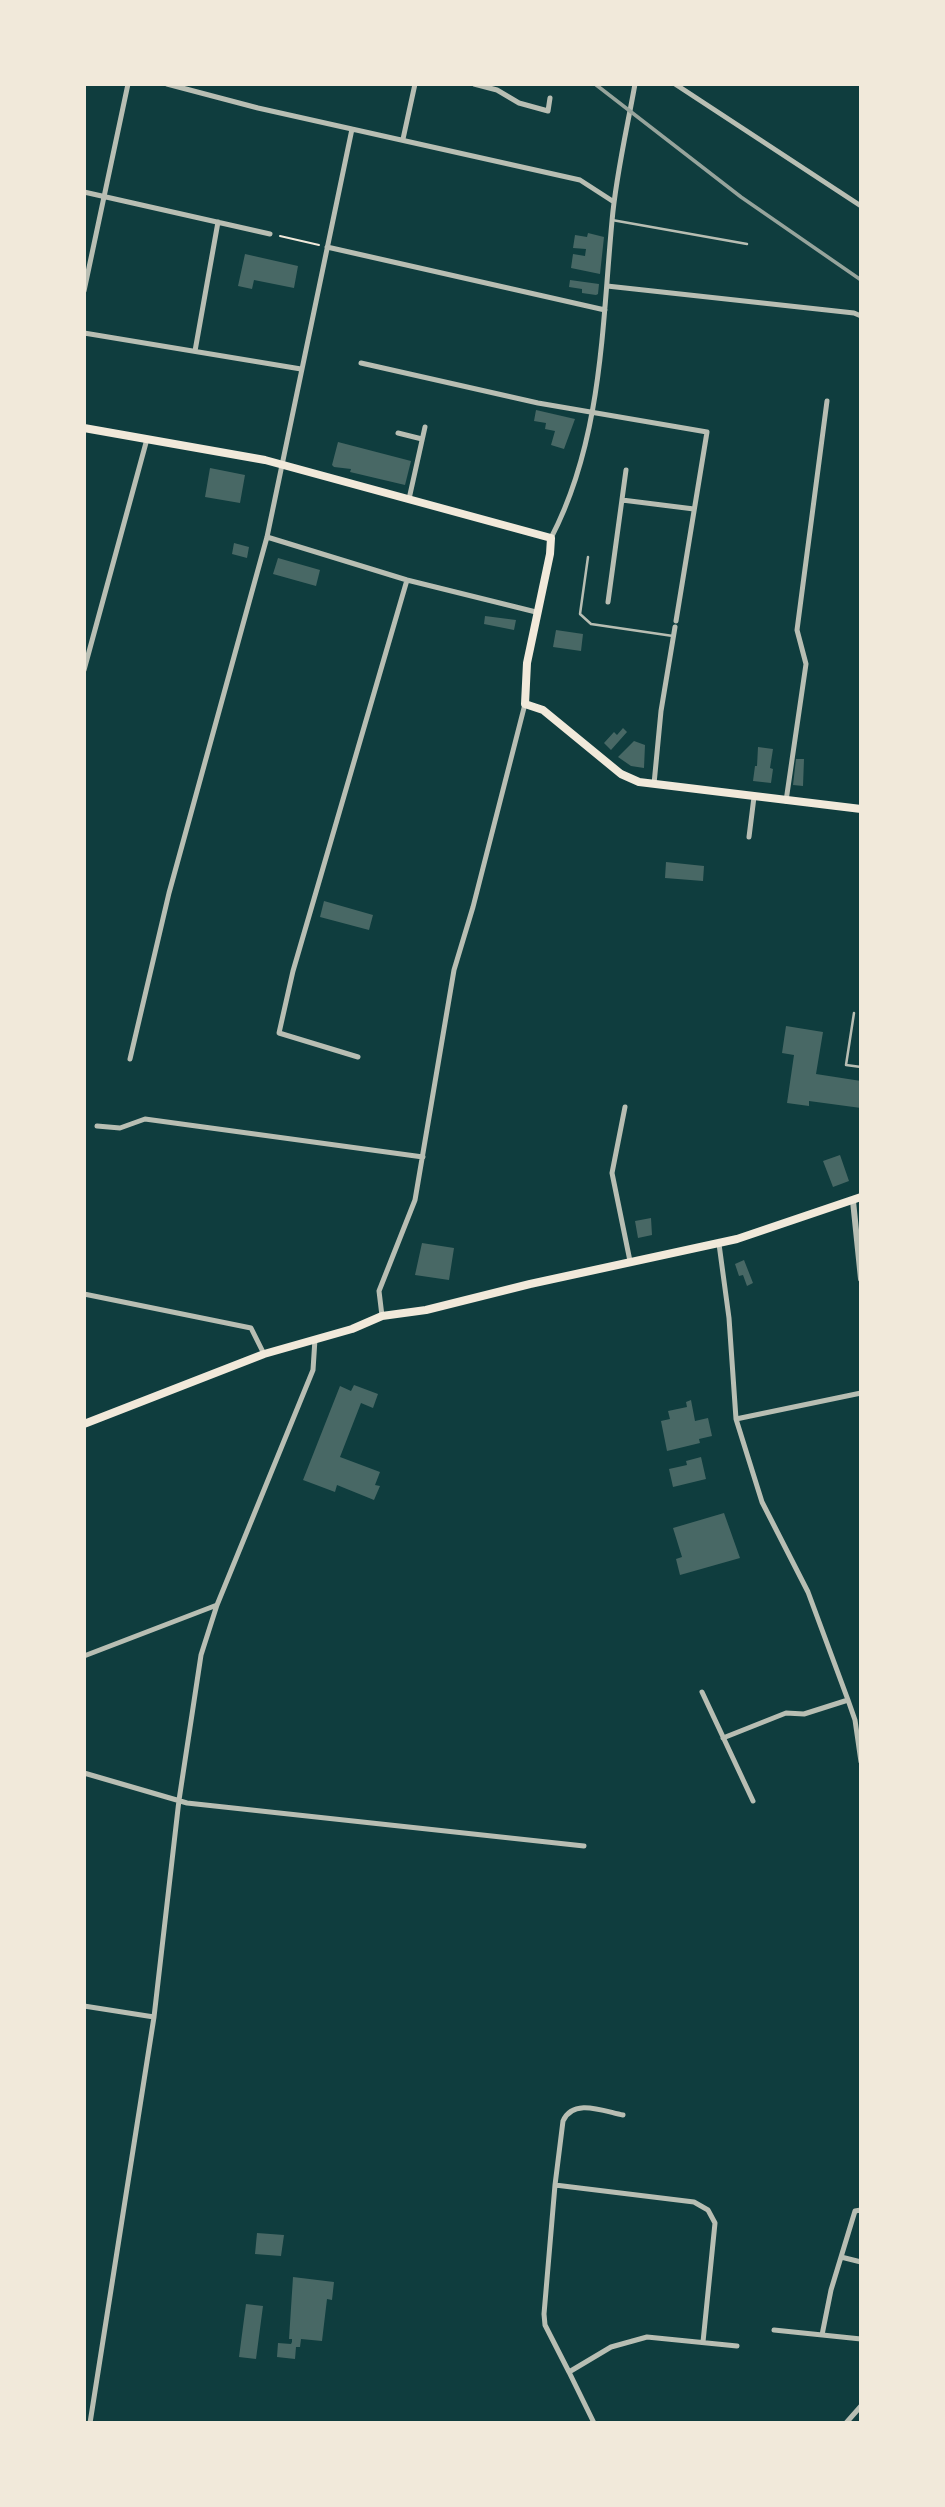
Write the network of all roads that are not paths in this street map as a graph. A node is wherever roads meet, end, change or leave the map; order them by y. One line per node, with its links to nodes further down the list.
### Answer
1 (128, 84): 11 (street)
2 (167, 84): 8 (street)
3 (415, 84): 9 (street)
4 (474, 84): 7 (street)
5 (635, 84): 12 (street)
6 (675, 84): 13 (street)
7 (550, 98)
8 (352, 129): 9 (street); 18 (street)
9 (403, 139): 12 (street)
10 (84, 192): 11 (street)
11 (104, 196): 15 (street); 20 (street)
12 (614, 202): 14 (street)
13 (861, 206)
14 (612, 220): 17 (lane); 19 (street)
15 (218, 222): 16 (street); 24 (street)
16 (270, 234)
17 (747, 244)
18 (327, 247): 21 (street); 26 (street)
19 (607, 286): 21 (street); 22 (street)
20 (84, 291)
21 (605, 310): 28 (street)
22 (861, 316)
23 (84, 334): 24 (street)
24 (195, 351): 26 (street)
25 (361, 363): 28 (street)
26 (301, 369): 34 (street)
27 (827, 401): 50 (street)
28 (592, 413): 38 (street); 40 (street)
29 (425, 427): 33 (street)
30 (84, 428): 32 (main road)
31 (398, 433): 33 (street)
32 (147, 439): 34 (main road); 46 (street)
33 (422, 439): 36 (street)
34 (281, 465): 36 (main road); 39 (street)
35 (626, 470): 37 (street)
36 (409, 499): 40 (main road)
37 (622, 500): 38 (street); 43 (street)
38 (694, 509): 45 (street)
39 (267, 537): 42 (street); 55 (street)
40 (551, 538): 44 (main road)
41 (588, 557): 45 (lane)
42 (407, 580): 44 (street); 54 (street)
43 (608, 602)
44 (536, 612): 47 (main road)
45 (673, 636): 48 (street)
46 (84, 670)
47 (525, 704): 48 (main road); 59 (street)
48 (654, 784): 49 (main road)
49 (754, 797): 50 (main road); 52 (street)
50 (786, 801): 51 (main road)
51 (861, 810)
52 (749, 836)
53 (854, 1013): 56 (lane)
54 (358, 1058)
55 (130, 1059)
56 (861, 1067)
57 (625, 1107): 62 (street)
58 (97, 1126): 59 (street)
59 (423, 1157): 65 (street)
60 (857, 1199): 61 (main road); 63 (street)
61 (719, 1244): 62 (main road); 69 (street)
62 (630, 1261): 65 (main road)
63 (861, 1279)
64 (84, 1294): 67 (street)
65 (382, 1315): 66 (main road)
66 (315, 1339): 67 (main road); 71 (street)
67 (264, 1354): 70 (main road)
68 (861, 1393): 69 (street)
69 (736, 1419): 74 (street)
70 (84, 1424)
71 (217, 1605): 72 (street); 79 (street)
72 (84, 1656)
73 (702, 1692): 76 (street)
74 (848, 1700): 75 (street); 76 (street)
75 (858, 1720): 77 (street)
76 (723, 1738): 80 (street)
77 (861, 1762)
78 (84, 1773): 79 (street)
79 (179, 1800): 81 (street); 83 (street)
80 (754, 1801)
81 (584, 1846)
82 (84, 2006): 83 (street)
83 (154, 2017): 96 (street)
84 (624, 2115): 85 (street)
85 (555, 2185): 92 (street); 94 (street)
86 (861, 2210): 87 (street)
87 (841, 2257): 88 (street); 90 (street)
88 (861, 2262)
89 (774, 2330): 90 (street)
90 (822, 2335): 91 (street)
91 (861, 2339)
92 (703, 2342): 93 (street); 94 (street)
93 (737, 2346)
94 (569, 2372): 97 (street)
95 (861, 2406): 98 (street)
96 (90, 2423)
97 (594, 2423)
98 (846, 2423)

